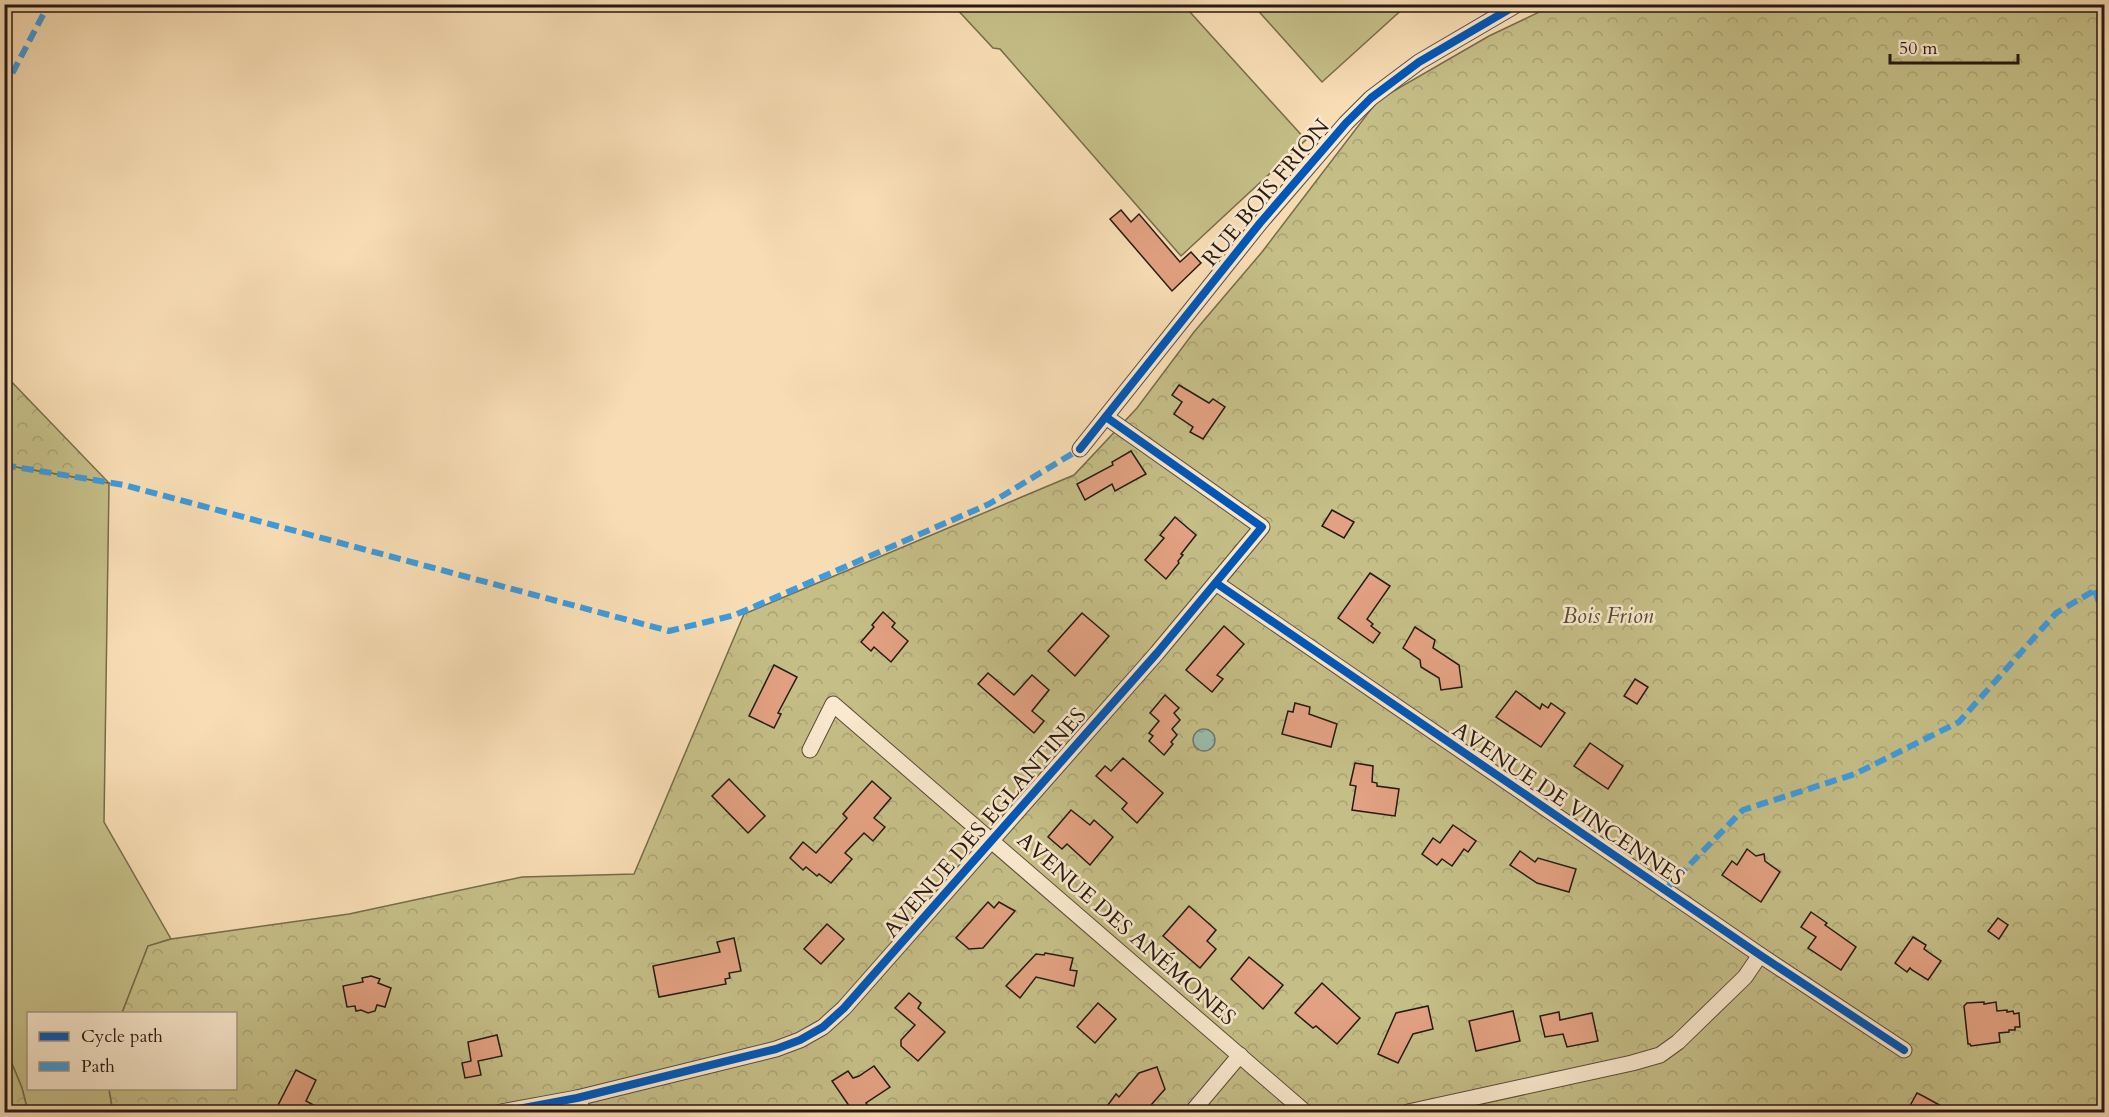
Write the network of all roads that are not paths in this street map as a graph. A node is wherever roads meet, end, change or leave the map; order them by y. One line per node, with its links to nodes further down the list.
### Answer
1 (1518, 4): 2 (street, RUE BOIS FRION)
2 (1106, 417): 3 (street, RUE BOIS FRION); 4 (street, AVENUE DES EGLANTINES)
3 (1080, 449)
4 (1216, 583): 6 (street, AVENUE DES EGLANTINES); 7 (street, AVENUE DE VINCENNES)
5 (810, 750): 6 (street, AVENUE DES ANÉMONES)
6 (993, 840): 9 (street, AVENUE DES ANÉMONES); 10 (street, AVENUE DES EGLANTINES)
7 (1760, 955): 8 (street, AVENUE DE VINCENNES); 15 (street)
8 (1904, 1050)
9 (1239, 1055): 13 (street); 14 (street)
10 (577, 1098): 11 (street, AVENUE DES EGLANTINES); 12 (street)
11 (501, 1113)
12 (584, 1113)
13 (1192, 1113)
14 (1305, 1113)
15 (1408, 1113)

